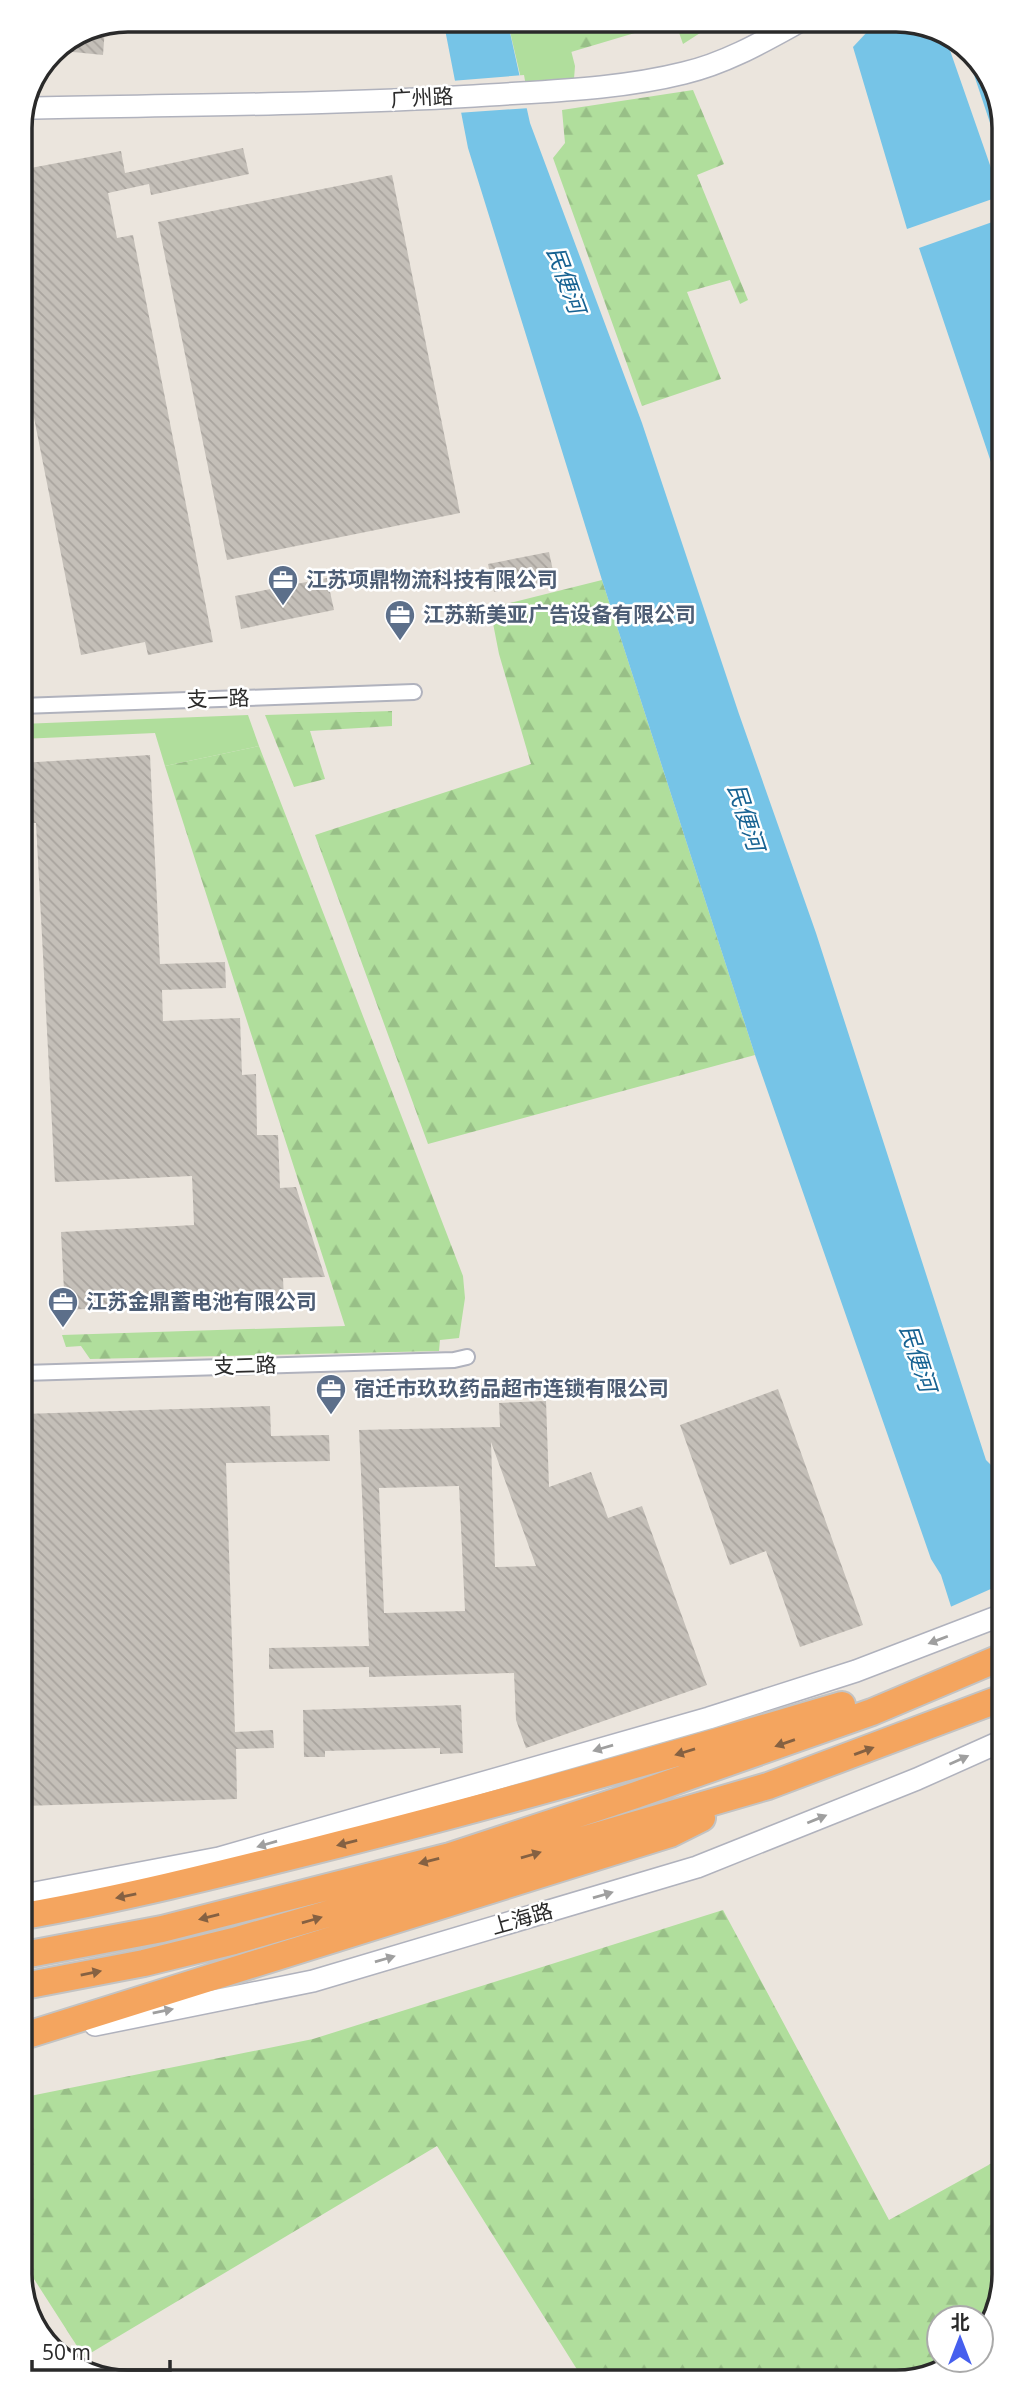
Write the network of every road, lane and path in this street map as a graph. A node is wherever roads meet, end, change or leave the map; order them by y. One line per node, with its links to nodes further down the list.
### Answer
1 (780, 32): 2 (main road, 广州路)
2 (34, 108)
3 (414, 692): 4 (street, 支一路)
4 (32, 706)
5 (467, 1357): 6 (street, 支二路)
6 (32, 1373)
7 (992, 1619): 13 (main road, one-way to 13)
8 (992, 1661): 10 (highway)
9 (992, 1702): 12 (highway, one-way to 9)
10 (870, 1705): 14 (highway, one-way to 14); 15 (highway, one-way to 15)
11 (992, 1745): 18 (main road, 上海路, one-way to 11)
12 (768, 1786): 16 (highway, one-way to 12); 17 (highway)
13 (32, 1893)
14 (32, 1914)
15 (32, 1954)
16 (32, 1984)
17 (32, 2034)
18 (32, 2035)

